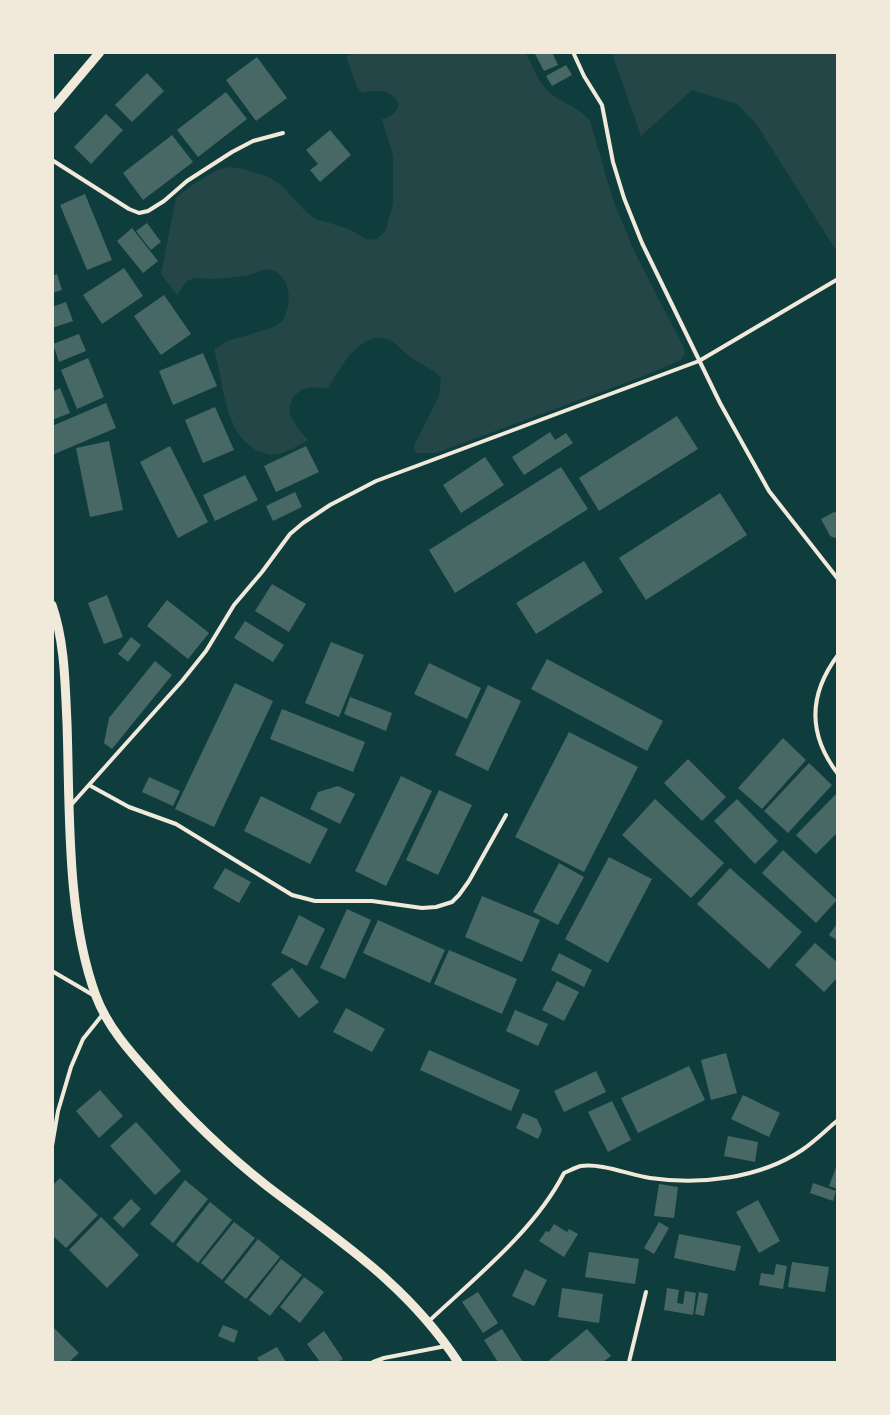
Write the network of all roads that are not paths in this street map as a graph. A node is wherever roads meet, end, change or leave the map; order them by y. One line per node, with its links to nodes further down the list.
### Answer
1 (100, 52): 3 (street)
2 (573, 52): 7 (lane)
3 (52, 109)
4 (283, 133): 5 (lane)
5 (52, 160)
6 (837, 279): 7 (lane)
7 (699, 361): 8 (lane); 12 (lane)
8 (837, 579)
9 (52, 605): 13 (street)
10 (837, 655): 11 (lane)
11 (837, 774)
12 (89, 784): 13 (lane); 14 (lane)
13 (70, 806): 16 (street)
14 (506, 815)
15 (52, 970): 16 (lane)
16 (96, 996): 17 (street)
17 (104, 1013): 19 (lane); 21 (street)
18 (837, 1120): 21 (lane)
19 (52, 1146)
20 (646, 1292): 25 (lane)
21 (428, 1322): 22 (street)
22 (447, 1346): 23 (lane); 24 (street)
23 (373, 1362)
24 (458, 1362)
25 (629, 1362)

